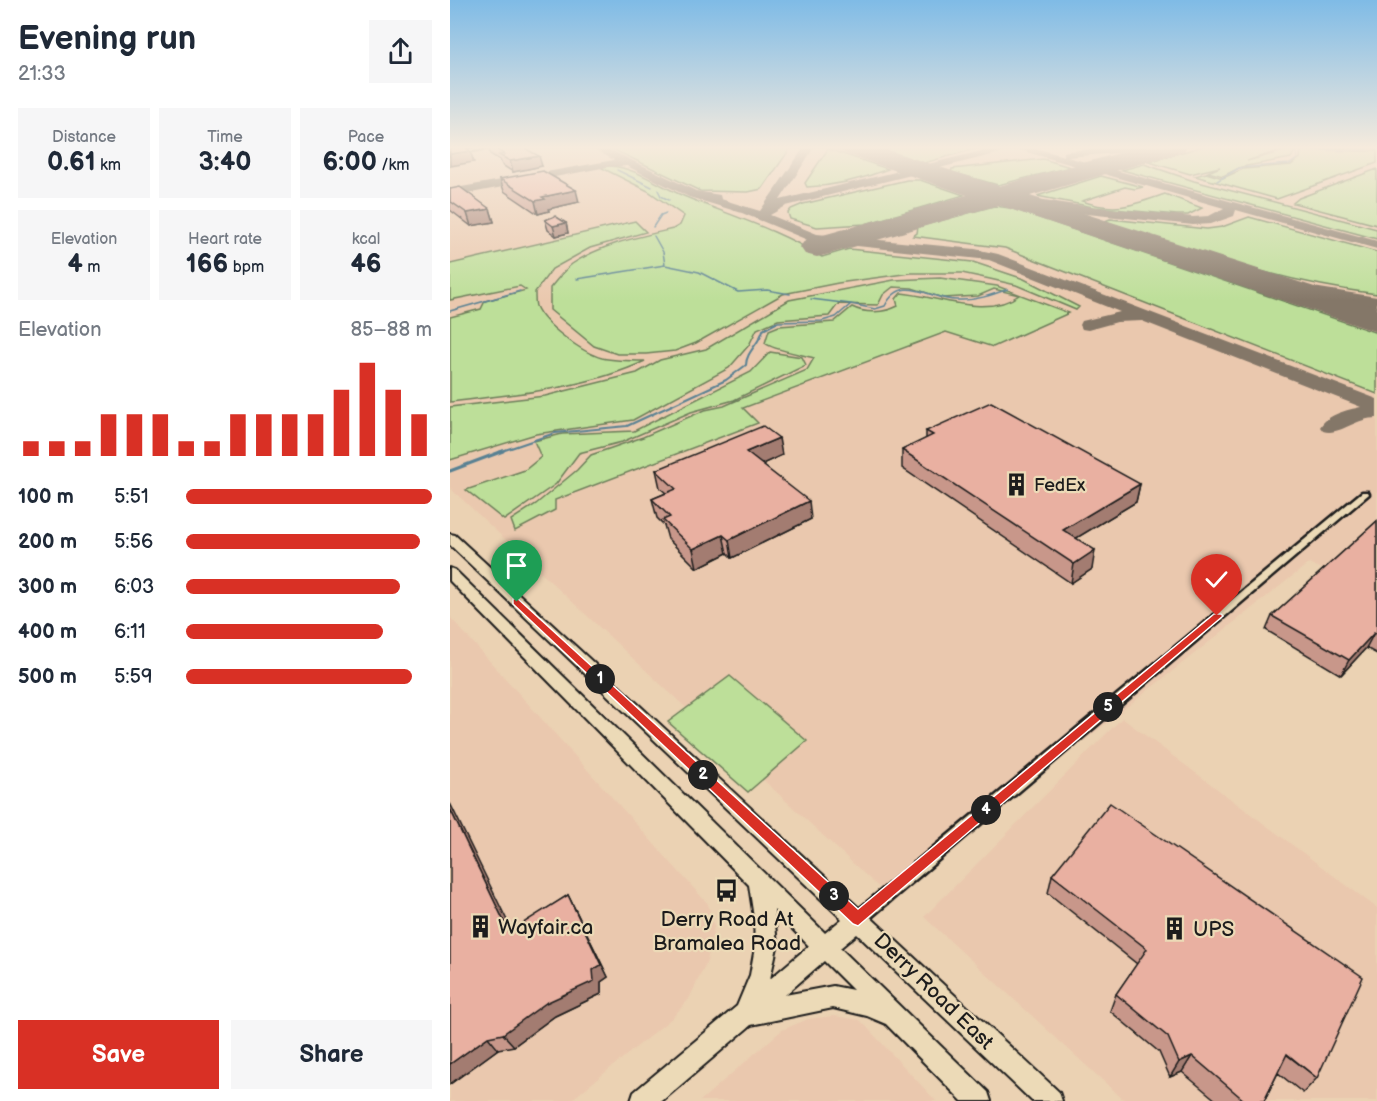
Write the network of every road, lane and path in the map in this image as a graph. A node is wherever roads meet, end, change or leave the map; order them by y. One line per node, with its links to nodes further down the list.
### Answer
1 (1365, 494): 5 (street)
2 (450, 538): 5 (main road, Derry Road East)
3 (450, 573): 4 (main road)
4 (758, 881): 6 (main road); 7 (main road)
5 (858, 919): 6 (main road); 11 (main road, Derry Road East)
6 (825, 948): 7 (main road); 8 (main road)
7 (744, 1015): 8 (main road); 9 (main road)
8 (894, 1016): 10 (main road)
9 (643, 1101)
10 (980, 1101)
11 (1050, 1101)

